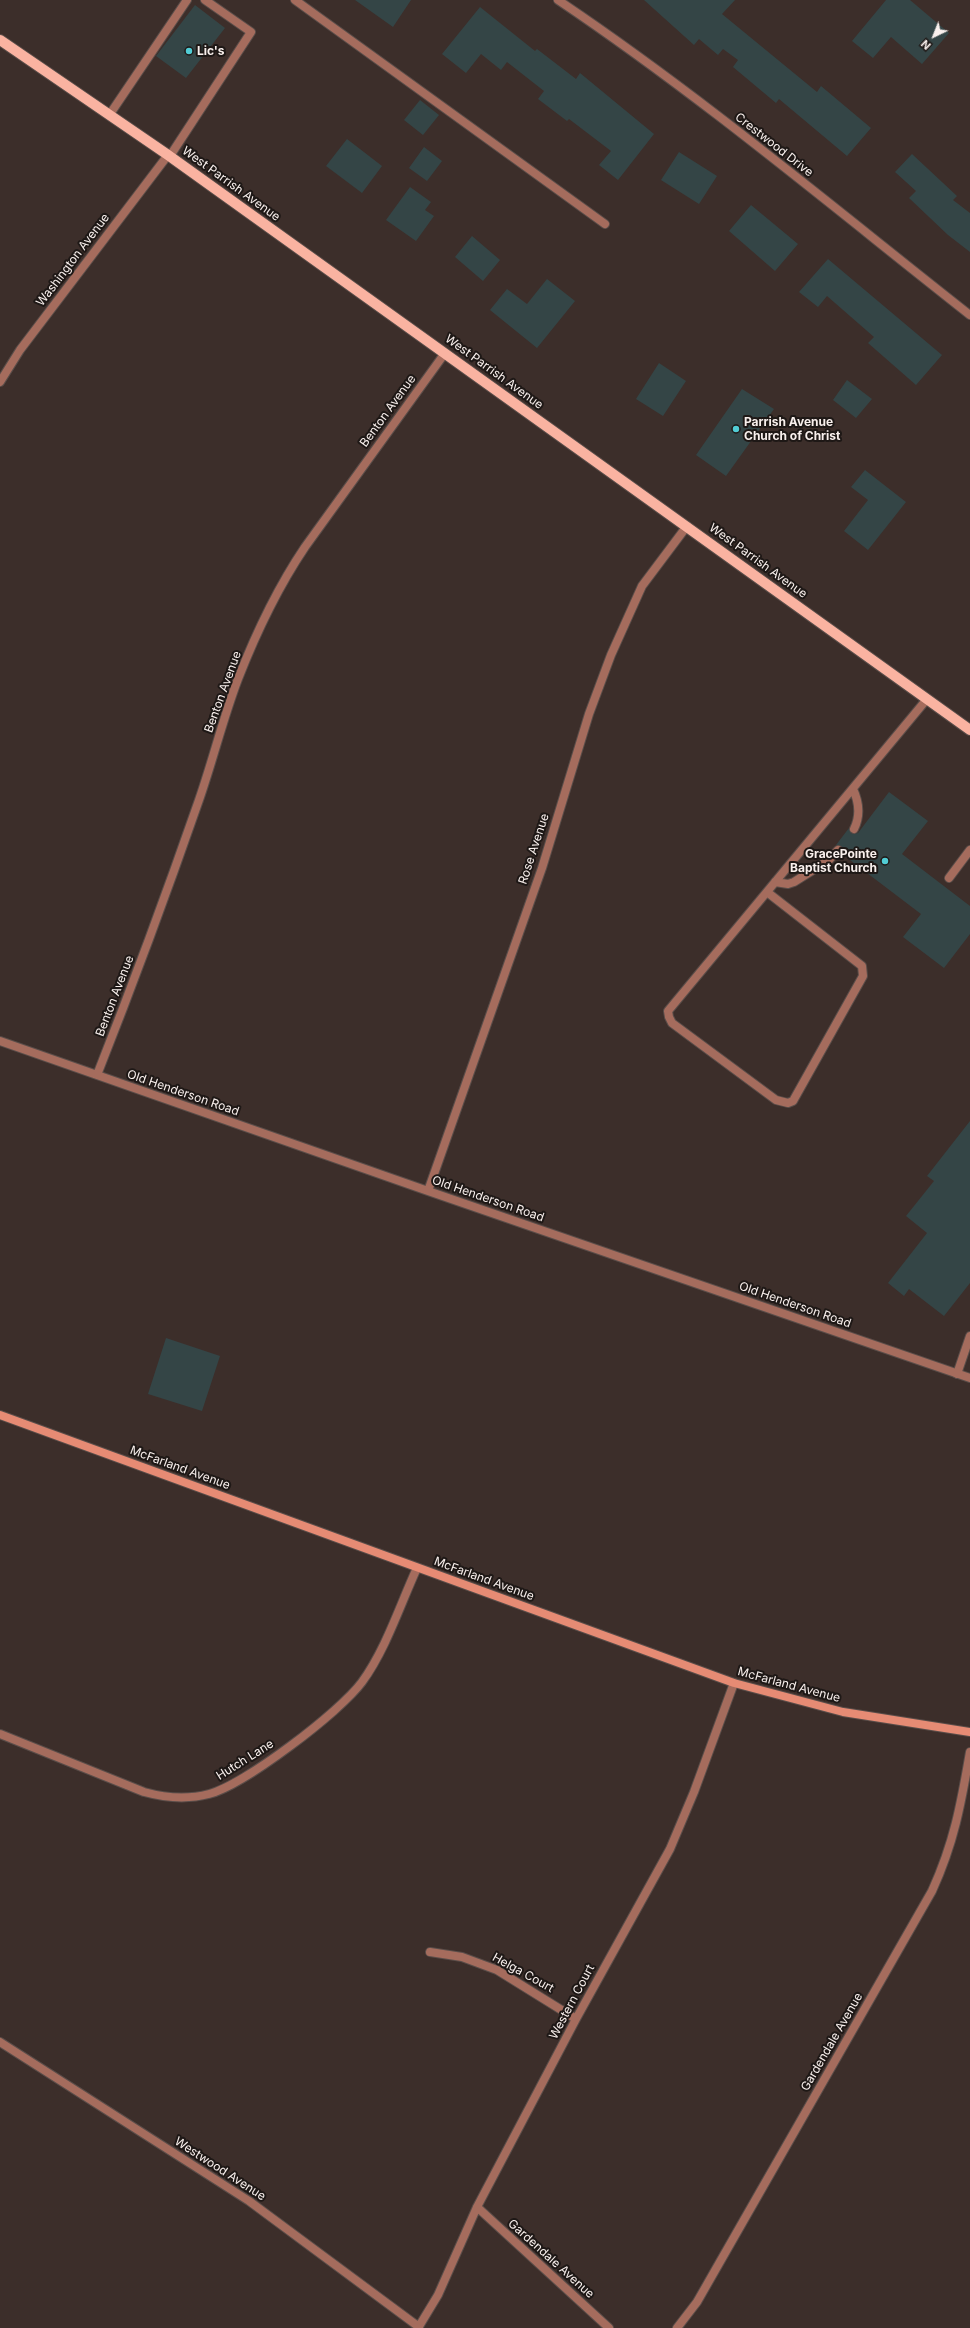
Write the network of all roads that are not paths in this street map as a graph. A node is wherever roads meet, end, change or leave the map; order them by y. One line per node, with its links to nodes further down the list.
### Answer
1 (187, 0): 6 (street)
2 (205, 0): 7 (street, Washington Avenue)
3 (295, 0): 8 (street)
4 (558, 0): 9 (street, Crestwood Drive)
5 (0, 40): 6 (main road, West Parrish Avenue)
6 (110, 114): 7 (main road, West Parrish Avenue)
7 (169, 156): 10 (main road, West Parrish Avenue); 11 (street, Washington Avenue)
8 (605, 224)
9 (970, 315)
10 (445, 353): 12 (main road, West Parrish Avenue); 23 (street, Benton Avenue)
11 (0, 382)
12 (687, 526): 13 (main road, West Parrish Avenue); 24 (street, Rose Avenue)
13 (927, 699): 14 (main road, West Parrish Avenue); 15 (street)
14 (970, 730)
15 (853, 789): 16 (street); 20 (street)
16 (854, 829)
17 (838, 850): 20 (street)
18 (970, 850): 19 (street)
19 (949, 878)
20 (775, 882): 21 (street)
21 (767, 892): 21 (street)
22 (0, 1040): 23 (street, Old Henderson Road)
23 (97, 1075): 24 (street, Old Henderson Road)
24 (428, 1191): 26 (street, Old Henderson Road)
25 (970, 1336): 26 (street)
26 (957, 1374): 27 (street, Old Henderson Road)
27 (970, 1378)
28 (0, 1415): 29 (street, McFarland Avenue)
29 (417, 1568): 30 (street, McFarland Avenue); 32 (street, Hutch Lane)
30 (734, 1683): 31 (street, McFarland Avenue); 35 (street, Western Court)
31 (970, 1732)
32 (0, 1734)
33 (970, 1752): 40 (street, Gardendale Avenue)
34 (430, 1952): 35 (street, Helga Court)
35 (576, 2019): 37 (street, Western Court)
36 (0, 2042): 38 (street, Westwood Avenue)
37 (477, 2207): 38 (street, Western Court); 39 (street, Gardendale Avenue)
38 (419, 2328)
39 (609, 2328)
40 (677, 2328)

